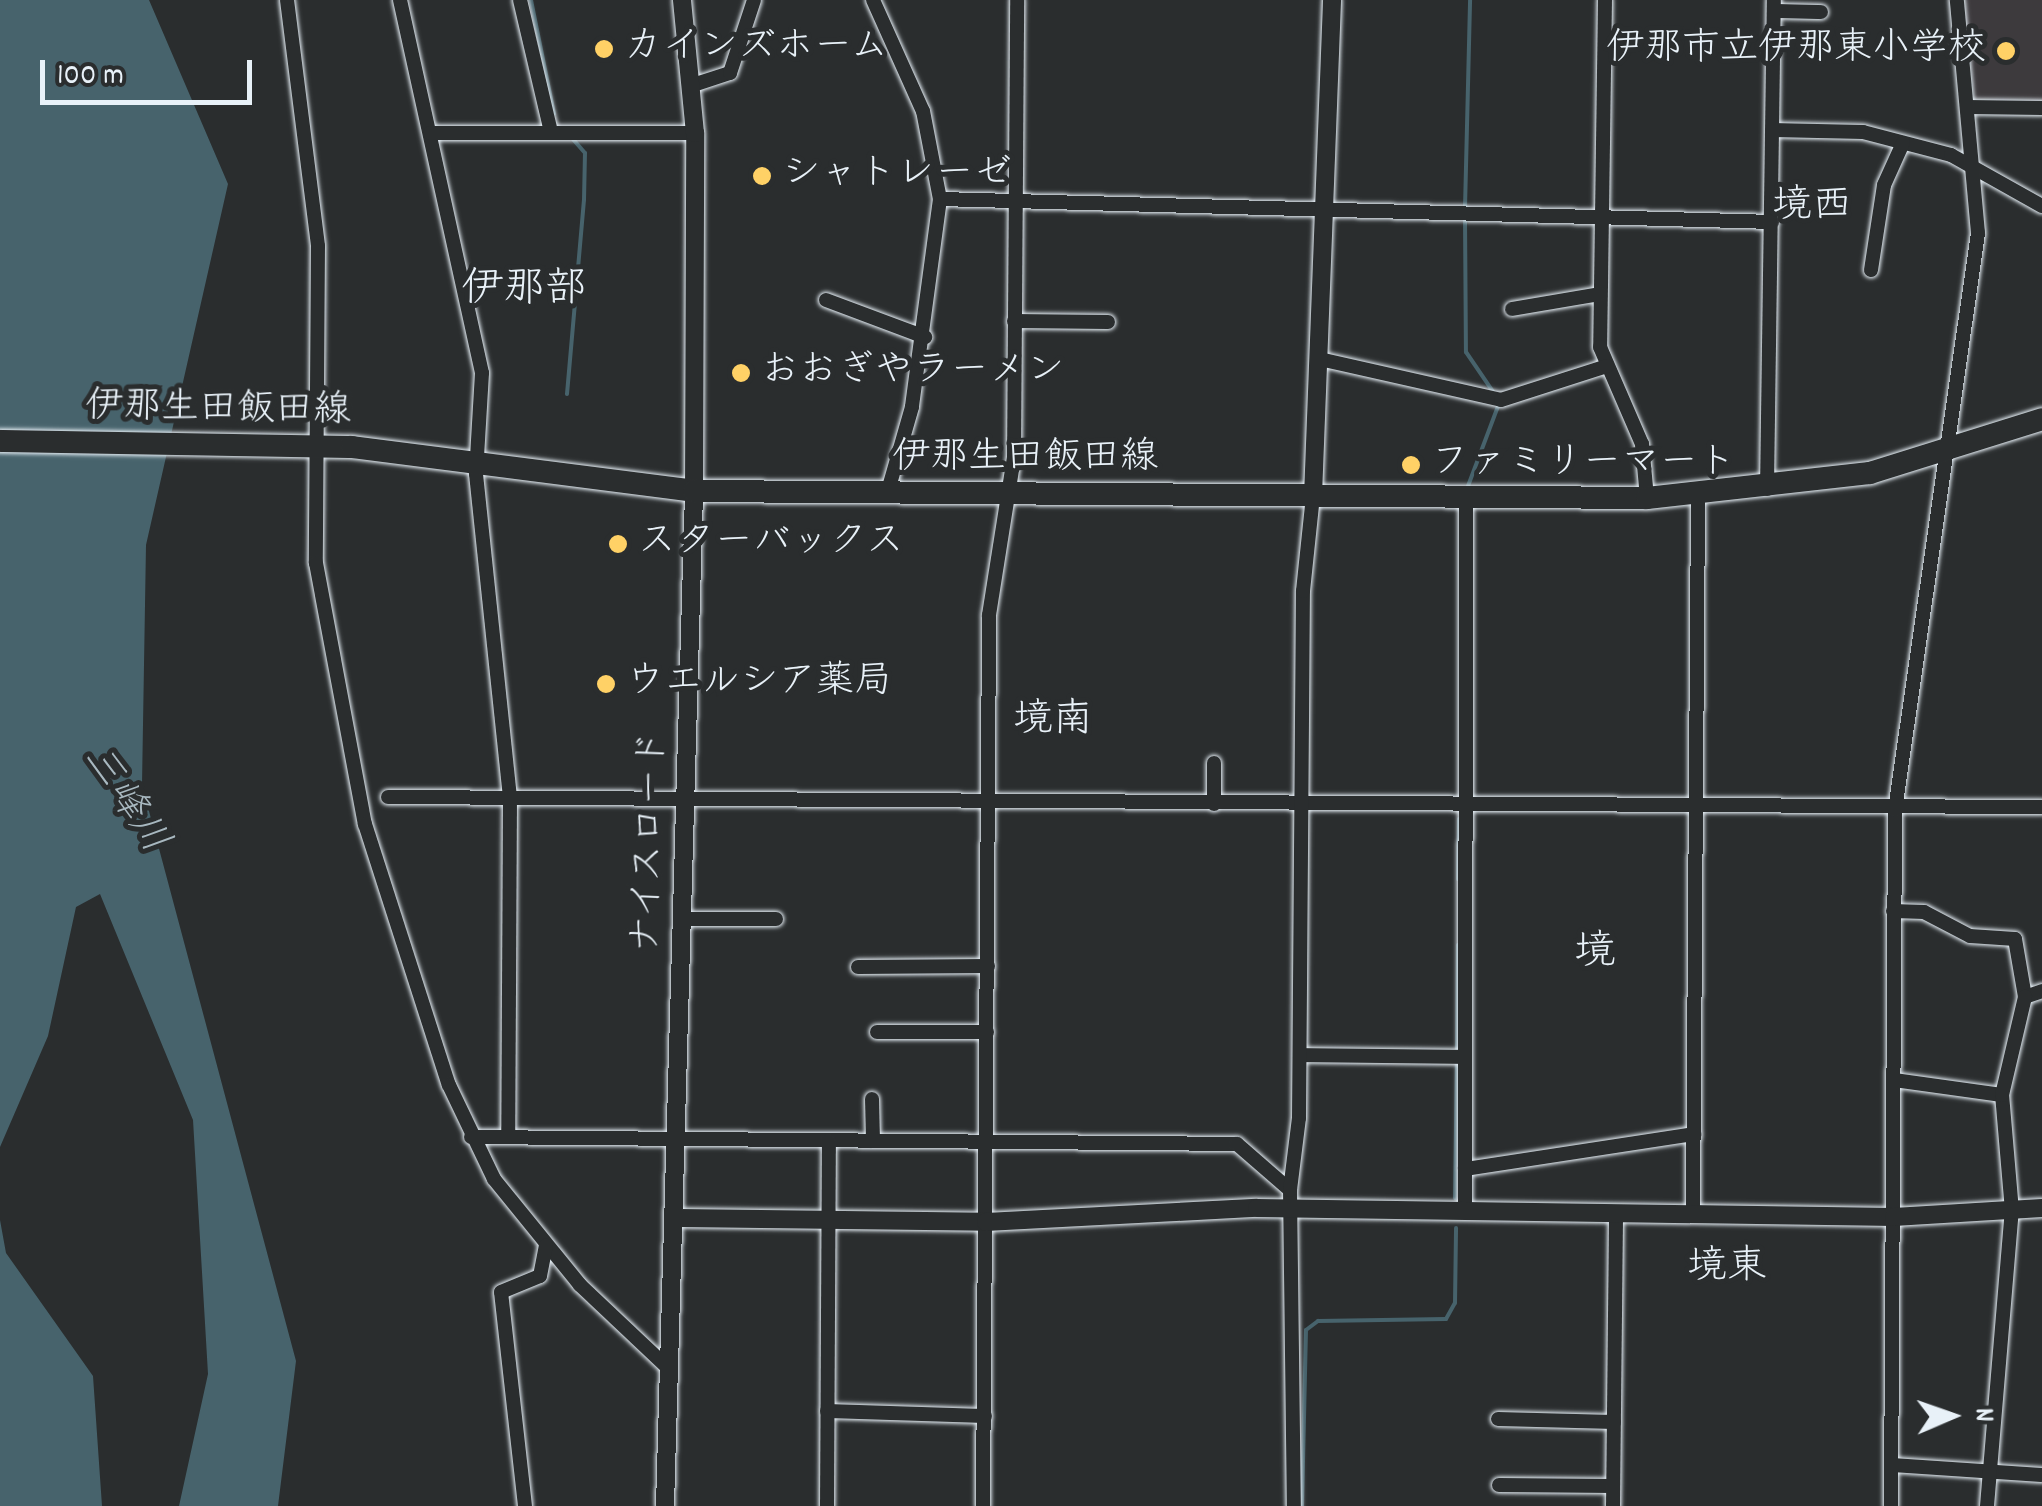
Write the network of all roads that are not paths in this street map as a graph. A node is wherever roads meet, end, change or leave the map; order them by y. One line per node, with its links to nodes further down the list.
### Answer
1 (287, 0): 39 (street)
2 (400, 0): 18 (street)
3 (520, 0): 17 (street)
4 (682, 0): 13 (street, ナイスロード)
5 (754, 0): 13 (street)
6 (873, 0): 22 (street)
7 (1017, 0): 23 (street)
8 (1332, 0): 25 (street)
9 (1605, 0): 26 (street)
10 (1957, 0): 14 (street)
11 (1774, 6): 12 (street); 16 (street)
12 (1821, 12)
13 (693, 86): 19 (street, ナイスロード)
14 (1968, 107): 15 (street); 21 (street)
15 (2042, 108)
16 (1772, 130): 20 (street); 27 (street)
17 (551, 132): 18 (street); 19 (street)
18 (430, 134): 41 (street)
19 (694, 134): 42 (street, ナイスロード)
20 (1903, 143): 21 (street); 28 (street)
21 (1976, 172): 24 (street); 40 (street)
22 (940, 200): 23 (street); 34 (street)
23 (1013, 204): 25 (street); 32 (street)
24 (2042, 206)
25 (1328, 209): 26 (street); 35 (street)
26 (1602, 213): 27 (street); 29 (street)
27 (1772, 222): 43 (street)
28 (1871, 270)
29 (1600, 294): 31 (street); 36 (street)
30 (826, 300): 34 (street)
31 (1512, 309)
32 (1014, 320): 33 (street); 44 (street)
33 (1108, 322)
34 (925, 337): 45 (street)
35 (1324, 360): 36 (street); 46 (street)
36 (1606, 366): 49 (street)
37 (2042, 419): 40 (main road, 伊那生田飯田線)
38 (0, 441): 39 (main road, 伊那生田飯田線)
39 (314, 447): 41 (main road, 伊那生田飯田線); 77 (street)
40 (1950, 452): 43 (main road, 伊那生田飯田線); 60 (street)
41 (476, 462): 42 (main road, 伊那生田飯田線); 53 (street)
42 (694, 490): 45 (main road, 伊那生田飯田線); 51 (street, ナイスロード)
43 (1766, 490): 47 (main road, 伊那生田飯田線)
44 (1007, 494): 45 (main road, 伊那生田飯田線); 46 (main road, 伊那生田飯田線); 54 (street)
45 (887, 495)
46 (1313, 496): 48 (main road, 伊那生田飯田線); 56 (street)
47 (1698, 496): 49 (main road, 伊那生田飯田線); 58 (street)
48 (1466, 497): 49 (main road, 伊那生田飯田線); 57 (street)
49 (1647, 498)
50 (1214, 763): 55 (street)
51 (682, 796): 53 (street); 54 (street); 62 (street, ナイスロード)
52 (388, 797): 53 (street)
53 (510, 799): 76 (street)
54 (989, 802): 55 (street); 65 (street)
55 (1214, 804): 56 (street)
56 (1301, 804): 57 (street); 70 (street)
57 (1462, 807): 58 (street); 71 (street)
58 (1698, 808): 60 (street); 75 (street)
59 (2042, 808): 60 (street)
60 (1896, 810): 61 (street)
61 (1893, 912): 67 (street); 72 (street)
62 (681, 919): 63 (street); 78 (street, ナイスロード)
63 (776, 919)
64 (858, 966): 65 (street)
65 (988, 966): 69 (street)
66 (2042, 991): 67 (street)
67 (2025, 997): 73 (street)
68 (878, 1032): 69 (street)
69 (987, 1032): 81 (street)
70 (1300, 1055): 71 (street); 83 (street)
71 (1459, 1057): 82 (street)
72 (1894, 1080): 73 (street); 89 (street)
73 (2002, 1095): 86 (street)
74 (872, 1100): 80 (street)
75 (1694, 1134): 82 (street); 88 (street)
76 (508, 1136): 77 (street); 78 (street)
77 (472, 1138): 93 (street)
78 (680, 1139): 79 (street); 90 (street, ナイスロード)
79 (830, 1140): 80 (street); 91 (street)
80 (873, 1141): 81 (street)
81 (987, 1142): 83 (street); 92 (street)
82 (1465, 1168): 85 (street)
83 (1290, 1199): 85 (street); 92 (street); 108 (street)
84 (2042, 1208): 86 (street)
85 (1465, 1210): 87 (street)
86 (2012, 1211): 89 (street); 100 (street)
87 (1616, 1214): 88 (street); 98 (street)
88 (1693, 1214): 89 (street)
89 (1894, 1217): 99 (street)
90 (679, 1218): 91 (street); 94 (street, ナイスロード)
91 (829, 1221): 92 (street); 95 (street)
92 (986, 1222): 96 (street)
93 (546, 1246): 94 (street); 104 (street)
94 (668, 1368): 105 (street, ナイスロード)
95 (828, 1411): 96 (street); 106 (street)
96 (985, 1416): 107 (street)
97 (1498, 1419): 98 (street)
98 (1614, 1422): 103 (street)
99 (1892, 1466): 100 (street); 110 (street)
100 (1988, 1469): 101 (street); 111 (street)
101 (2042, 1475)
102 (1499, 1485): 103 (street)
103 (1613, 1486): 109 (street)
104 (525, 1506)
105 (665, 1506)
106 (827, 1506)
107 (984, 1506)
108 (1294, 1506)
109 (1612, 1506)
110 (1892, 1506)
111 (1987, 1506)

